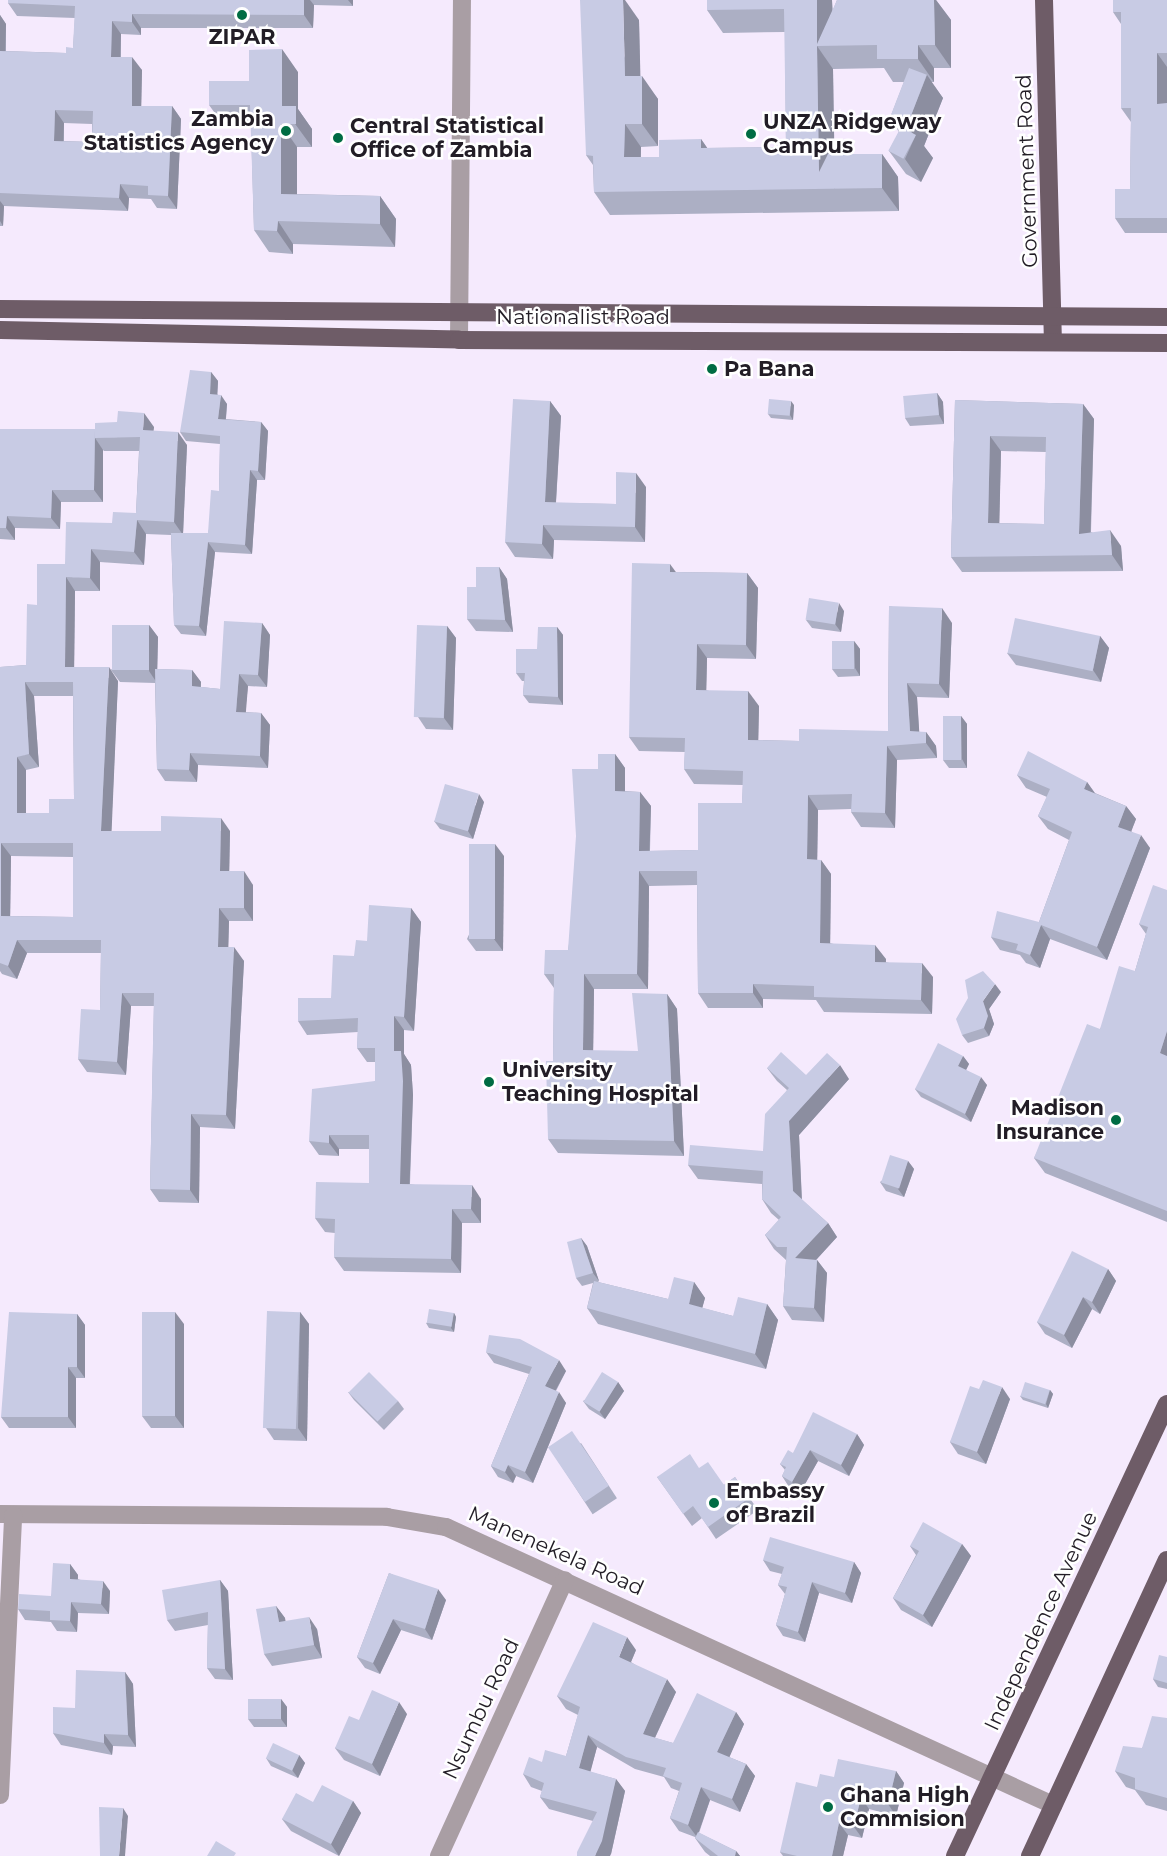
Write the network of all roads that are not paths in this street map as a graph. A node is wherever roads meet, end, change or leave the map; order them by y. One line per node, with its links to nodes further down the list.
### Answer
1 (462, 0): 4 (street)
2 (1044, 0): 5 (main road, Government Road)
3 (0, 309): 4 (main road, Nationalist Road)
4 (458, 313): 5 (main road, Nationalist Road); 8 (street)
5 (1054, 314): 6 (main road, Nationalist Road); 9 (main road, Government Road)
6 (1167, 317)
7 (0, 330): 8 (main road, Nationalist Road)
8 (459, 340): 9 (main road, Nationalist Road)
9 (1053, 341): 10 (main road, Nationalist Road)
10 (1167, 343)
11 (1167, 1404): 15 (main road, Independence Avenue)
12 (7, 1514): 14 (street, Manenekela Road); 16 (street)
13 (1167, 1560): 17 (main road)
14 (565, 1580): 15 (street, Manenekela Road); 18 (street, Nsumbu Road)
15 (993, 1776): 17 (street, Manenekela Road); 19 (main road, Independence Avenue)
16 (0, 1795)
17 (1053, 1805): 20 (main road)
18 (439, 1856)
19 (956, 1856)
20 (1030, 1856)

